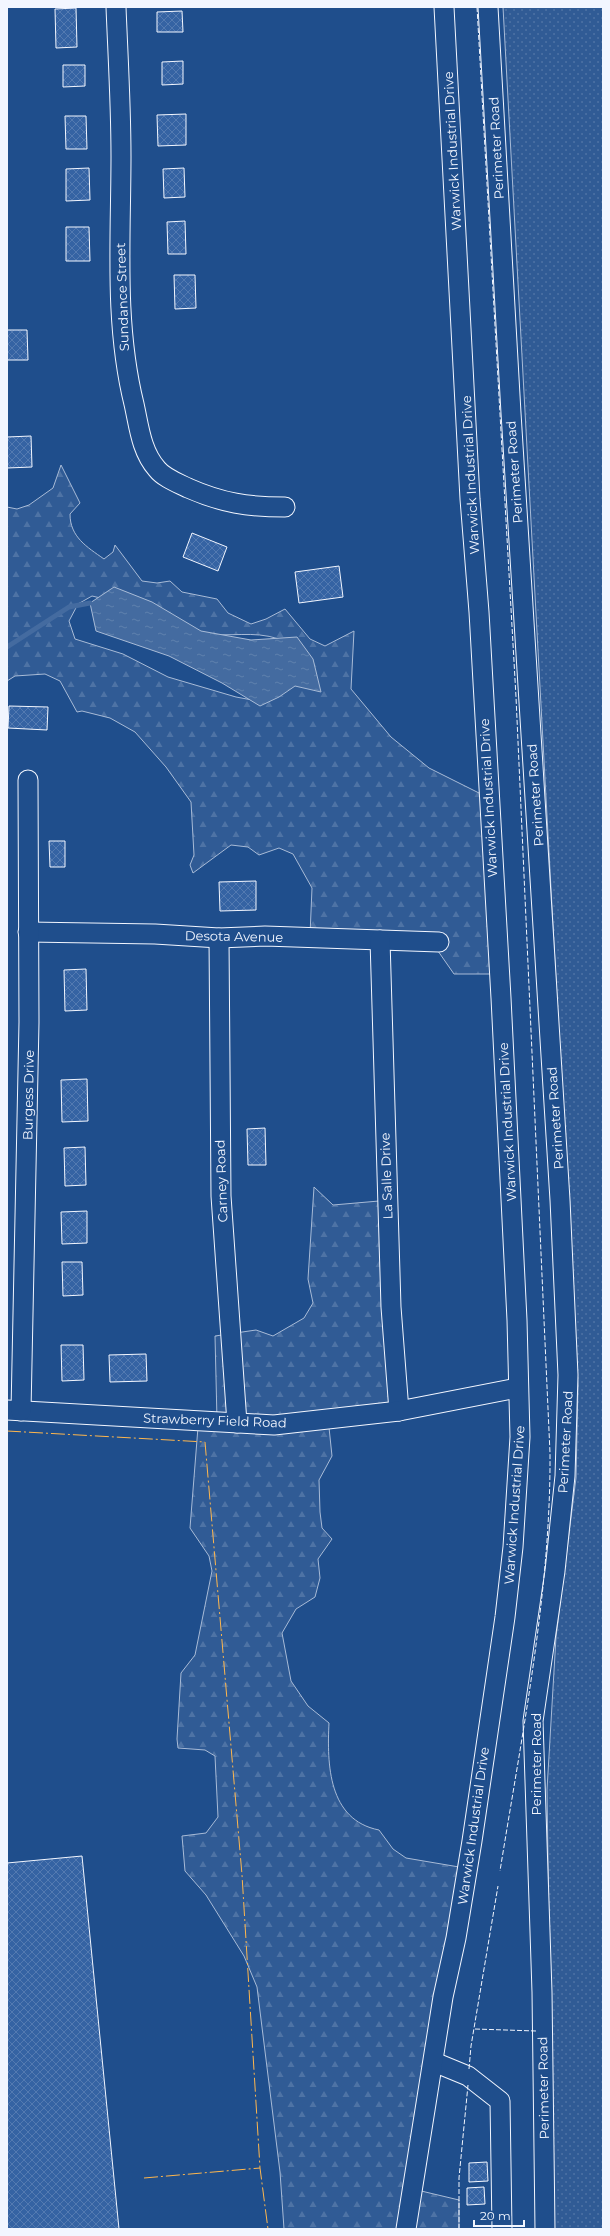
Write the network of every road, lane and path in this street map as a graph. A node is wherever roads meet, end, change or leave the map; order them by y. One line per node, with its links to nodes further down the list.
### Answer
1 (116, 7): 4 (street, Sundance Street)
2 (444, 7): 10 (street, Warwick Industrial Drive)
3 (488, 7): 17 (street, Perimeter Road)
4 (285, 507)
5 (28, 780): 6 (street, Burgess Drive)
6 (28, 932): 7 (street, Desota Avenue); 11 (street, Burgess Drive)
7 (219, 938): 8 (street, Desota Avenue); 13 (street, Carney Road)
8 (380, 940): 9 (street, Desota Avenue); 12 (street, La Salle Drive)
9 (439, 942)
10 (517, 1388): 12 (street, Strawberry Field Road); 14 (street, Warwick Industrial Drive)
11 (14, 1410): 13 (street, Strawberry Field Road)
12 (399, 1411): 13 (street, Strawberry Field Road)
13 (237, 1423)
14 (434, 2062): 15 (street, Warwick Industrial Drive); 16 (street)
15 (406, 2229)
16 (502, 2229)
17 (545, 2229)

